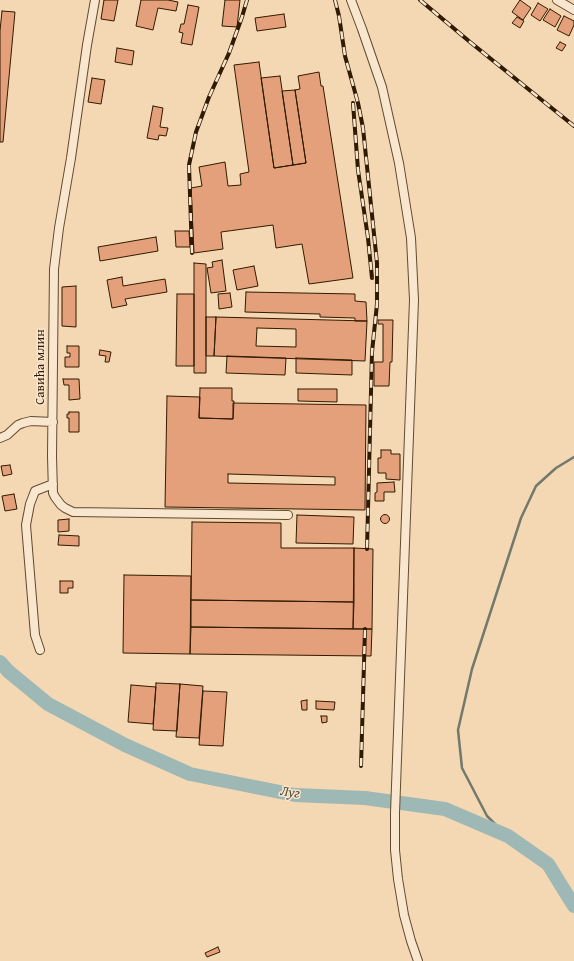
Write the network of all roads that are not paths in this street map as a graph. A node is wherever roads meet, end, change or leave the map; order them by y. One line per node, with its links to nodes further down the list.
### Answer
1 (95, 0): 5 (street, Савића млин)
2 (351, 0): 10 (street)
3 (557, 0): 4 (street)
4 (574, 10)
5 (53, 422): 6 (street); 7 (street, Савића млин)
6 (0, 438)
7 (53, 484): 8 (street, Савића млин); 9 (street)
8 (288, 515)
9 (40, 650)
10 (418, 961)

